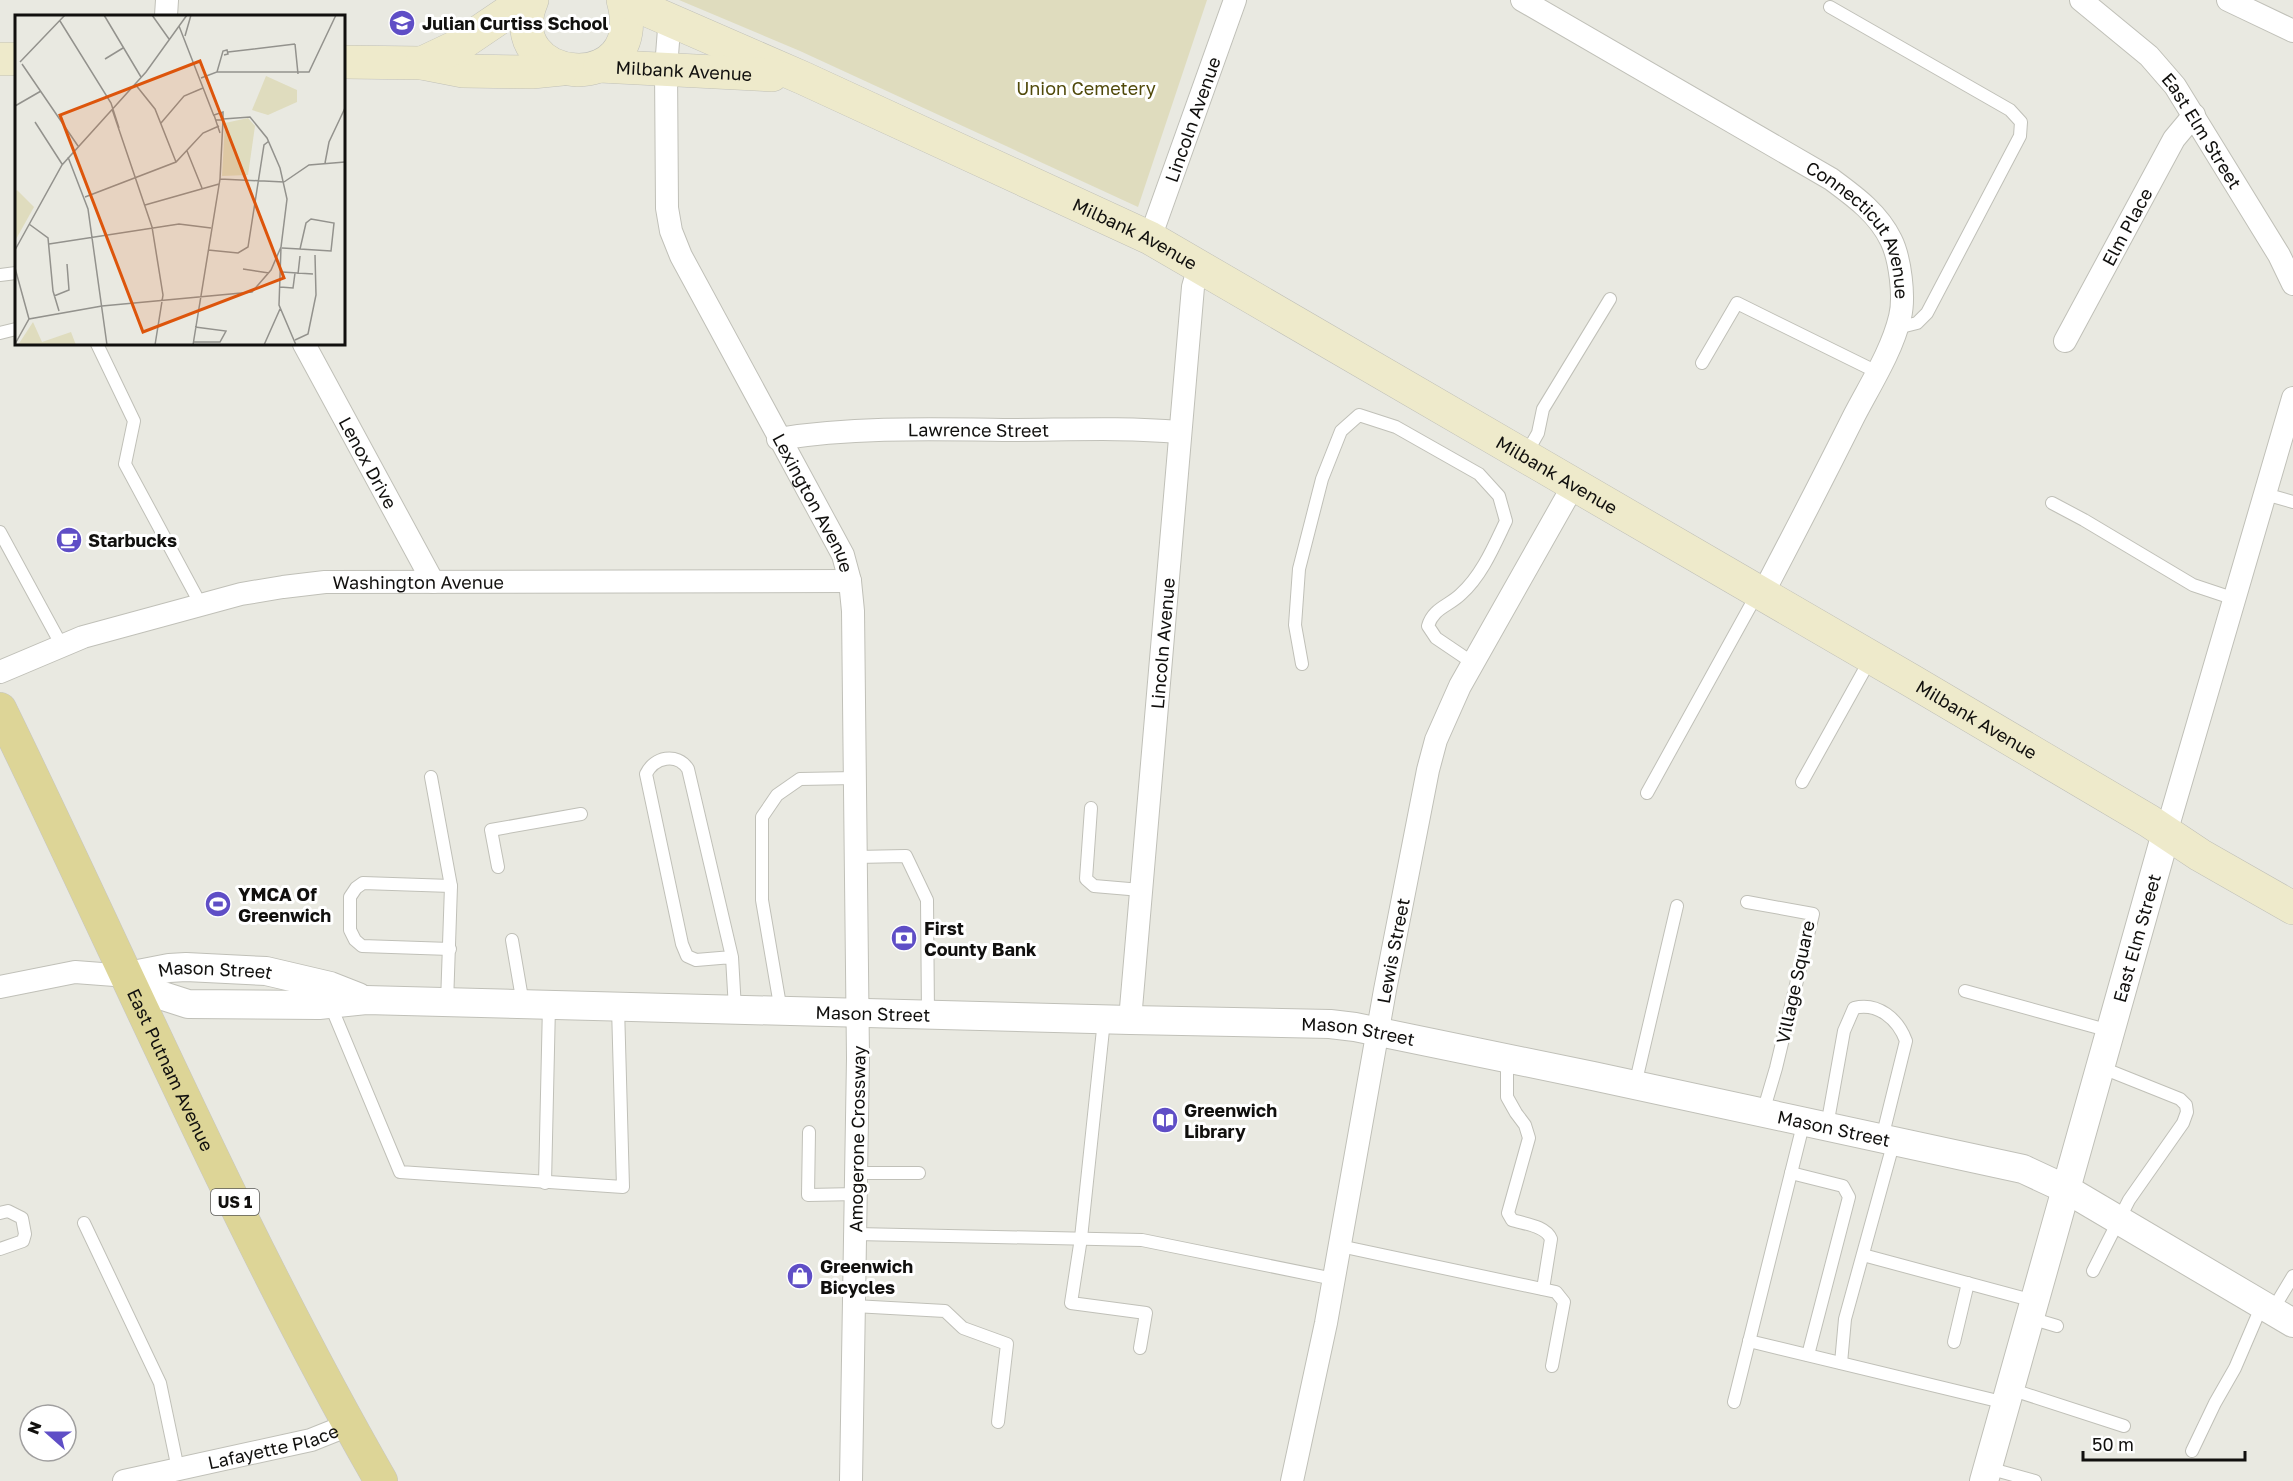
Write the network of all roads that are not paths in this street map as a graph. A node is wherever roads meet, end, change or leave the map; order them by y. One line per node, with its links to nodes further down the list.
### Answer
1 (526, 0): 12 (main road)
2 (532, 0): 15 (main road)
3 (623, 0): 9 (main road, Milbank Avenue); 13 (main road)
4 (1235, 0): 18 (street, Lincoln Avenue)
5 (1522, 0): 24 (street, Connecticut Avenue)
6 (2081, 0): 17 (street, East Elm Street)
7 (2229, 0): 10 (street)
8 (1830, 8): 24 (lane)
9 (667, 20): 14 (street, Lexington Avenue); 16 (main road, Milbank Avenue)
10 (2293, 31)
11 (345, 62): 12 (main road)
12 (422, 63): 15 (main road)
13 (600, 66): 14 (main road, Milbank Avenue); 15 (main road, Milbank Avenue)
14 (666, 68): 16 (main road, Milbank Avenue); 34 (street, Lexington Avenue)
15 (562, 69)
16 (803, 78): 18 (main road, Milbank Avenue)
17 (2194, 115): 22 (street, East Elm Street); 27 (street, Elm Place)
18 (1150, 238): 19 (main road, Milbank Avenue)
19 (1198, 266): 33 (street, Lincoln Avenue); 35 (main road, Milbank Avenue)
20 (15, 273): 21 (lane)
21 (0, 275)
22 (2293, 284)
23 (1610, 299): 35 (lane)
24 (1897, 328): 31 (street, Connecticut Avenue)
25 (15, 329): 26 (lane)
26 (0, 333)
27 (2065, 342)
28 (97, 345): 45 (lane)
29 (305, 345): 42 (street, Lenox Drive)
30 (1702, 363): 31 (lane)
31 (1877, 372): 43 (street, Connecticut Avenue)
32 (2293, 398): 37 (street, East Elm Street)
33 (1179, 432): 34 (street, Lawrence Street); 62 (street, Lincoln Avenue)
34 (778, 439): 41 (street, Lexington Avenue)
35 (1524, 457): 36 (main road, Milbank Avenue)
36 (1573, 486): 43 (main road, Milbank Avenue); 48 (street, Lewis Street)
37 (2265, 494): 38 (lane); 44 (street, East Elm Street)
38 (2293, 502)
39 (2052, 503): 44 (lane)
40 (0, 532): 46 (lane)
41 (850, 580): 42 (street, Washington Avenue); 53 (street, Lexington Avenue)
42 (433, 582): 45 (street, Washington Avenue)
43 (1760, 594): 47 (main road, Milbank Avenue); 55 (lane)
44 (2235, 599): 58 (street, East Elm Street)
45 (201, 605): 46 (street, Washington Avenue)
46 (62, 646): 50 (street, Washington Avenue)
47 (1871, 658): 54 (lane); 58 (main road, Milbank Avenue)
48 (1473, 663): 49 (lane); 83 (street, Lewis Street)
49 (1302, 664)
50 (0, 672)
51 (0, 709): 69 (main road, East Putnam Avenue / US 1)
52 (431, 777): 61 (lane)
53 (855, 778): 59 (street, Lexington Avenue); 78 (lane)
54 (1802, 782)
55 (1647, 793)
56 (1091, 808): 62 (lane)
57 (581, 814): 60 (lane)
58 (2166, 833): 65 (main road, Milbank Avenue); 82 (street, East Elm Street)
59 (856, 857): 79 (street, Lexington Avenue); 80 (lane)
60 (498, 867)
61 (451, 886): 67 (lane); 67 (lane)
62 (1142, 890): 81 (street, Lincoln Avenue)
63 (1747, 902): 87 (lane, Village Square)
64 (1677, 906): 86 (lane)
65 (2293, 908)
66 (512, 940): 75 (lane)
67 (450, 949): 73 (lane)
68 (732, 957): 68 (lane); 77 (lane)
69 (128, 976): 70 (street); 72 (street, Mason Street); 74 (street, Mason Street); 122 (main road, East Putnam Avenue / US 1)
70 (0, 987)
71 (1965, 992): 82 (lane)
72 (366, 1000): 73 (street, Mason Street); 74 (street, Mason Street)
73 (447, 1003): 75 (street, Mason Street)
74 (330, 1004): 93 (lane)
75 (536, 1005): 76 (street, Mason Street); 93 (lane)
76 (618, 1007): 77 (street, Mason Street); 93 (lane)
77 (735, 1010): 78 (street, Mason Street)
78 (781, 1011): 79 (street, Mason Street)
79 (858, 1013): 80 (street, Mason Street); 94 (street, Amogerone Crossway)
80 (928, 1015): 81 (street, Mason Street)
81 (1117, 1020): 83 (street, Mason Street); 100 (lane)
82 (2110, 1031): 85 (street, East Elm Street)
83 (1378, 1032): 84 (street, Mason Street); 101 (street, Lewis Street)
84 (1507, 1060): 86 (street, Mason Street); 108 (lane)
85 (2100, 1067): 95 (street, East Elm Street); 97 (lane)
86 (1635, 1085): 87 (street, Mason Street)
87 (1763, 1112): 88 (street, Mason Street)
88 (1815, 1124): 90 (street, Mason Street); 90 (lane); 92 (lane)
89 (809, 1131): 94 (lane)
90 (1888, 1139): 95 (street, Mason Street); 103 (lane)
91 (919, 1173): 94 (lane)
92 (1791, 1173): 113 (lane); 116 (lane)
93 (545, 1183)
94 (857, 1184): 99 (street, Amogerone Crossway)
95 (2066, 1189): 97 (street, Mason Street); 110 (street, East Elm Street)
96 (0, 1213): 102 (lane)
97 (2118, 1220): 104 (lane); 111 (street, Mason Street)
98 (84, 1222): 125 (lane)
99 (856, 1234): 100 (lane); 109 (street, Amogerone Crossway)
100 (1081, 1238): 106 (lane); 115 (lane)
101 (1340, 1246): 106 (street, Lewis Street); 108 (lane)
102 (0, 1249)
103 (1863, 1255): 107 (lane); 117 (lane)
104 (2093, 1270)
105 (2293, 1276): 111 (lane)
106 (1334, 1279): 130 (street, Lewis Street)
107 (1968, 1283): 110 (lane); 114 (lane)
108 (1543, 1289): 118 (lane)
109 (854, 1306): 121 (lane); 129 (street, Amogerone Crossway)
110 (2032, 1310): 112 (lane); 119 (street, East Elm Street)
111 (2276, 1313): 124 (lane)
112 (2057, 1326)
113 (1749, 1341): 116 (lane); 120 (lane)
114 (1954, 1341)
115 (1140, 1348)
116 (1808, 1355): 117 (lane)
117 (1841, 1364): 119 (lane)
118 (1551, 1366)
119 (2008, 1396): 123 (lane); 126 (street, East Elm Street)
120 (1734, 1402)
121 (998, 1422)
122 (351, 1424): 125 (street, Lafayette Place); 128 (main road, US 1)
123 (2124, 1426)
124 (2192, 1451)
125 (178, 1469): 127 (street, Lafayette Place)
126 (1986, 1475): 131 (lane)
127 (124, 1481)
128 (381, 1481)
129 (851, 1481)
130 (1292, 1481)
131 (2035, 1481)

